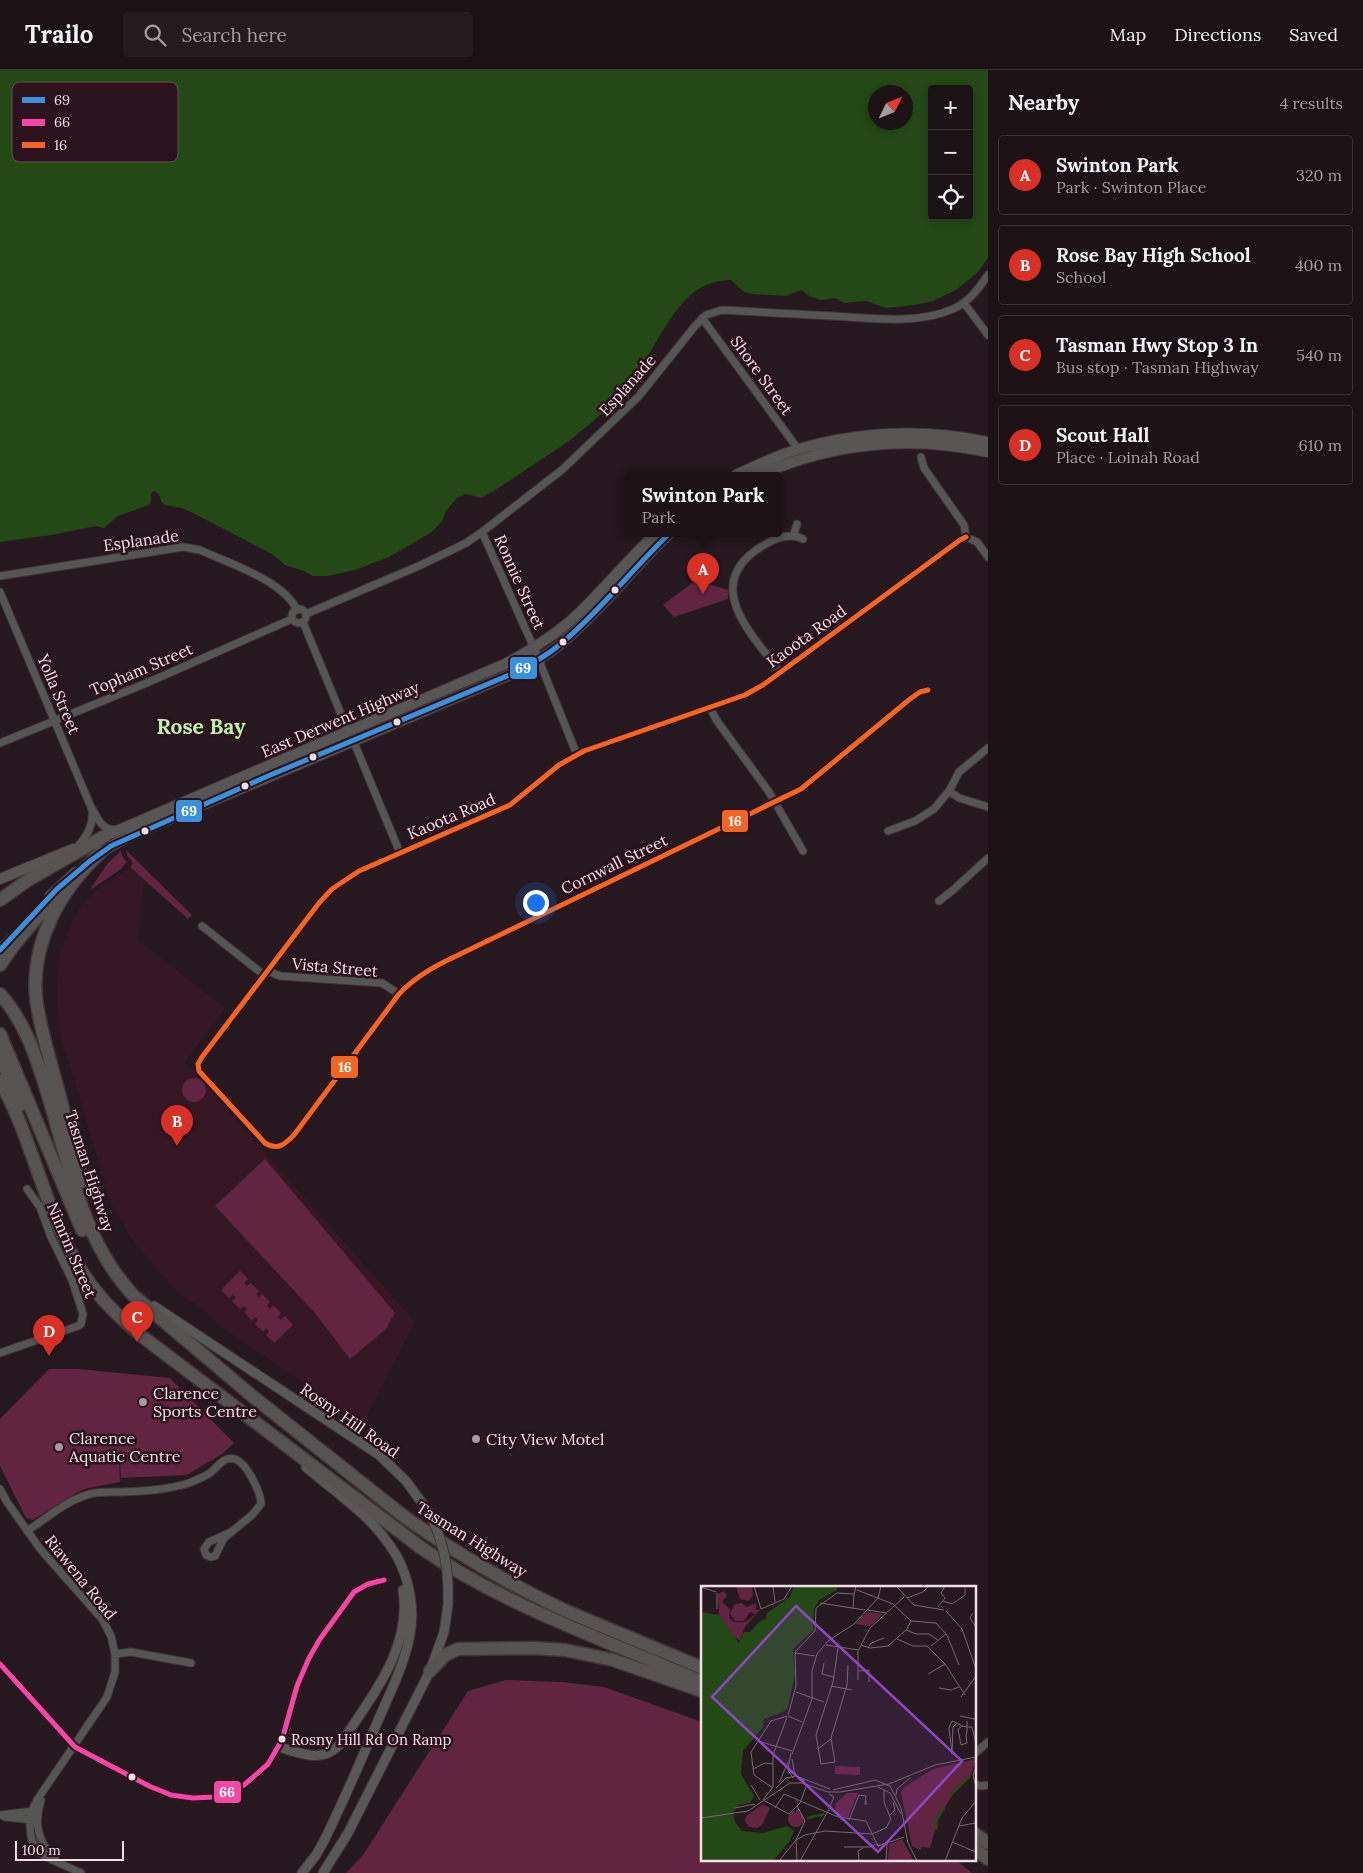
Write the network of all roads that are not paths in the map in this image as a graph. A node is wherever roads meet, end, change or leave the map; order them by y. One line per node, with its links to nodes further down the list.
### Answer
1 (988, 275): 2 (street, Esplanade)
2 (964, 303): 3 (street, Esplanade); 4 (street)
3 (702, 318): 6 (street, Shore Street); 12 (street, Esplanade)
4 (988, 335)
5 (988, 442): 6 (main road)
6 (798, 449): 9 (main road)
7 (988, 452): 10 (main road)
8 (921, 457): 16 (street)
9 (743, 472)
10 (766, 472)
11 (797, 524): 13 (street)
12 (482, 532): 22 (street, Esplanade); 25 (street, Ronnie Street)
13 (794, 534): 17 (street); 27 (street)
14 (652, 537): 25 (main road, East Derwent Highway)
15 (666, 537): 26 (main road, East Derwent Highway)
16 (966, 537): 18 (street); 27 (street, Kaoota Road)
17 (803, 539)
18 (988, 557)
19 (0, 576): 21 (street, Esplanade)
20 (0, 592): 30 (street, Yolla Street)
21 (297, 610): 22 (street); 23 (street)
22 (306, 614): 24 (street)
23 (292, 619): 24 (street); 30 (street, Topham Street)
24 (302, 622): 31 (street)
25 (534, 648): 26 (street, Ronnie Street); 31 (main road, East Derwent Highway)
26 (538, 660): 31 (main road, East Derwent Highway); 34 (street, Ronnie Street)
27 (780, 672): 29 (street, Kaoota Road)
28 (928, 690): 36 (street, Cornwall Street)
29 (710, 708): 34 (street, Kaoota Road); 36 (street)
30 (55, 720): 32 (street, Topham Street); 37 (street, Yolla Street)
31 (350, 736): 39 (main road, East Derwent Highway); 44 (main road, East Derwent Highway); 45 (street)
32 (0, 743)
33 (988, 748): 35 (street)
34 (577, 755): 45 (street, Kaoota Road)
35 (949, 791): 38 (street); 40 (street)
36 (775, 802): 43 (street); 54 (street, Cornwall Street)
37 (91, 807): 39 (street, Yolla Street); 42 (street, Yolla Street)
38 (988, 807)
39 (123, 829): 41 (main road, East Derwent Highway)
40 (888, 830)
41 (105, 836): 42 (main road, East Derwent Highway); 49 (highway)
42 (77, 847): 48 (main road, East Derwent Highway)
43 (803, 851)
44 (101, 852): 47 (main road, East Derwent Highway); 63 (highway)
45 (400, 853): 53 (street, Kaoota Road)
46 (988, 858): 50 (street)
47 (75, 873): 52 (highway)
48 (0, 878)
49 (0, 900)
50 (938, 901)
51 (202, 926): 53 (street)
52 (2, 957)
53 (266, 973): 54 (street, Vista Street); 60 (street, Kaoota Road)
54 (399, 994): 60 (street, Cornwall Street)
55 (1, 995): 63 (highway, Tasman Highway)
56 (0, 1034): 66 (highway, Tasman Highway)
57 (0, 1056): 62 (highway)
58 (0, 1081): 62 (highway, Tasman Highway)
59 (0, 1094): 62 (highway, Tasman Highway)
60 (272, 1147)
61 (27, 1189): 65 (street, Nimrin Street)
62 (46, 1192): 67 (highway, Tasman Highway)
63 (110, 1266): 64 (highway, Tasman Highway)
64 (118, 1277): 66 (highway, Tasman Highway); 77 (main road, Rosny Hill Road, bridge)
65 (0, 1353)
66 (250, 1396): 76 (highway, Tasman Highway)
67 (273, 1436): 71 (main road, Tasman Highway); 78 (highway, Tasman Highway)
68 (0, 1489): 69 (street, Riawena Road)
69 (27, 1531): 70 (street); 73 (street, Riawena Road)
70 (230, 1532)
71 (381, 1534): 82 (main road); 92 (main road)
72 (384, 1580): 82 (street)
73 (115, 1654): 74 (street); 81 (street, Riawena Road)
74 (191, 1663)
75 (0, 1664): 81 (street)
76 (701, 1668)
77 (430, 1671): 79 (highway); 93 (main road, Rosny Hill Road)
78 (701, 1682)
79 (701, 1691)
80 (988, 1742): 83 (street)
81 (75, 1747): 82 (street); 84 (street, Riawena Road)
82 (279, 1747)
83 (976, 1752)
84 (35, 1811): 85 (street); 86 (street, Riawena Road)
85 (0, 1815): 86 (street)
86 (34, 1820): 91 (street, Riawena Road)
87 (976, 1834): 88 (highway)
88 (988, 1843)
89 (976, 1850): 90 (highway)
90 (988, 1859)
91 (81, 1873)
92 (302, 1873)
93 (323, 1873)

